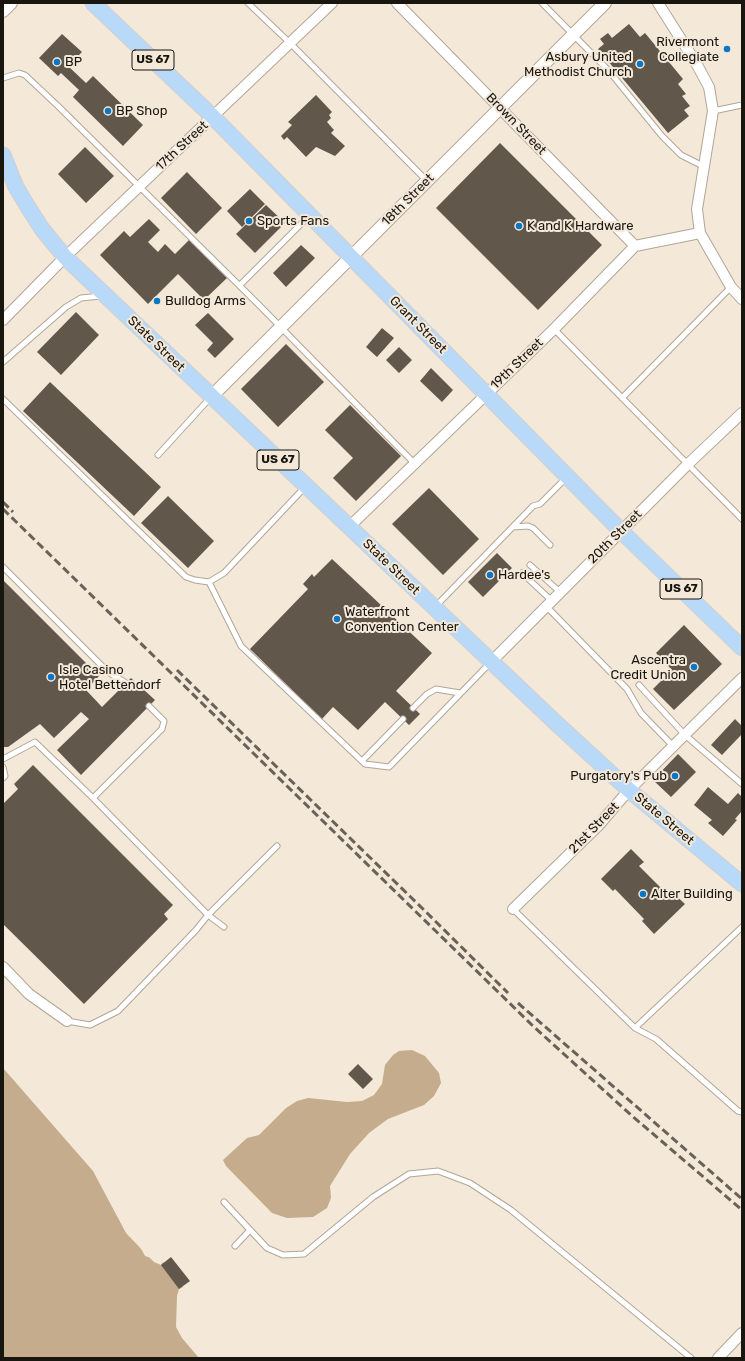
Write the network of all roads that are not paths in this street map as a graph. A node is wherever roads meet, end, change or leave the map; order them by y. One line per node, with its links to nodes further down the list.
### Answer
1 (11, 3): 9 (street)
2 (93, 3): 16 (main road, Grant Street / US 67)
3 (248, 3): 11 (lane)
4 (332, 3): 11 (street, 17th Street)
5 (397, 3): 14 (street, Brown Street)
6 (542, 3): 10 (lane)
7 (605, 3): 10 (street, 18th Street)
8 (658, 3): 15 (street)
9 (3, 11)
10 (573, 34): 14 (street, 18th Street); 18 (lane)
11 (290, 43): 16 (street, 17th Street); 19 (lane)
12 (3, 78): 20 (lane)
13 (742, 105): 15 (lane)
14 (500, 108): 19 (street, 18th Street); 23 (street, Brown Street)
15 (713, 111): 18 (street)
16 (212, 117): 20 (street, 17th Street); 21 (main road, Grant Street / US 67)
17 (3, 155): 24 (main road, US 67)
18 (703, 166): 22 (street)
19 (427, 181): 25 (street, 18th Street)
20 (140, 186): 24 (street, 17th Street); 26 (lane)
21 (310, 216): 25 (main road, Grant Street / US 67); 26 (lane)
22 (700, 234): 23 (street); 27 (street)
23 (635, 246): 32 (street, 19th Street)
24 (65, 257): 28 (main road, State Street / US 67); 30 (street, 17th Street)
25 (350, 257): 31 (street, 18th Street); 34 (main road, Grant Street / US 67)
26 (240, 286): 31 (lane)
27 (731, 287): 29 (street); 36 (lane)
28 (106, 296): 33 (lane); 35 (main road, State Street / US 67)
29 (742, 299)
30 (3, 320)
31 (280, 327): 35 (street, 18th Street); 40 (lane)
32 (554, 328): 34 (street, 19th Street); 36 (lane)
33 (3, 362)
34 (486, 394): 40 (street, 19th Street); 42 (main road, Grant Street / US 67)
35 (212, 396): 39 (lane); 43 (main road, State Street / US 67)
36 (622, 398): 41 (lane)
37 (3, 399): 52 (lane)
38 (742, 413): 41 (street, 20th Street)
39 (158, 455)
40 (415, 464): 45 (street, 19th Street)
41 (688, 464): 44 (lane); 47 (street, 20th Street)
42 (567, 477): 46 (lane); 47 (main road, Grant Street / US 67)
43 (306, 486): 45 (main road, State Street / US 67); 52 (lane)
44 (742, 519)
45 (349, 527): 55 (main road, State Street / US 67)
46 (512, 528): 48 (lane); 55 (lane)
47 (621, 531): 53 (street, 20th Street); 56 (main road, Grant Street / US 67)
48 (550, 545)
49 (530, 565): 53 (lane)
50 (3, 567): 59 (lane)
51 (522, 573): 54 (lane)
52 (209, 582): 68 (lane)
53 (560, 592): 54 (street, 20th Street)
54 (549, 604): 57 (street, 20th Street); 66 (lane)
55 (434, 608): 57 (main road, State Street / US 67)
56 (742, 648)
57 (491, 662): 61 (lane); 72 (main road, State Street / US 67)
58 (742, 678): 65 (street, 21st Street)
59 (126, 683)
60 (639, 685): 65 (lane)
61 (460, 694): 63 (lane); 68 (lane)
62 (149, 706): 73 (lane)
63 (413, 708)
64 (403, 719): 68 (lane)
65 (685, 735): 66 (street, 21st Street); 71 (lane)
66 (674, 746): 72 (street, 21st Street)
67 (3, 759): 73 (lane)
68 (362, 761)
69 (3, 767): 70 (lane)
70 (3, 778)
71 (742, 784)
72 (629, 790): 75 (main road, State Street / US 67); 76 (street, 21st Street)
73 (93, 798): 77 (lane)
74 (277, 846): 77 (lane)
75 (742, 884)
76 (513, 909): 82 (lane)
77 (208, 915): 78 (lane); 81 (lane)
78 (224, 927)
79 (742, 927): 82 (lane)
80 (3, 967): 81 (street)
81 (67, 1021)
82 (635, 1028): 83 (lane)
83 (742, 1112)
84 (224, 1202): 85 (lane)
85 (250, 1230): 86 (lane); 88 (lane)
86 (236, 1246)
87 (742, 1333): 89 (street)
88 (691, 1358)
89 (718, 1358)

